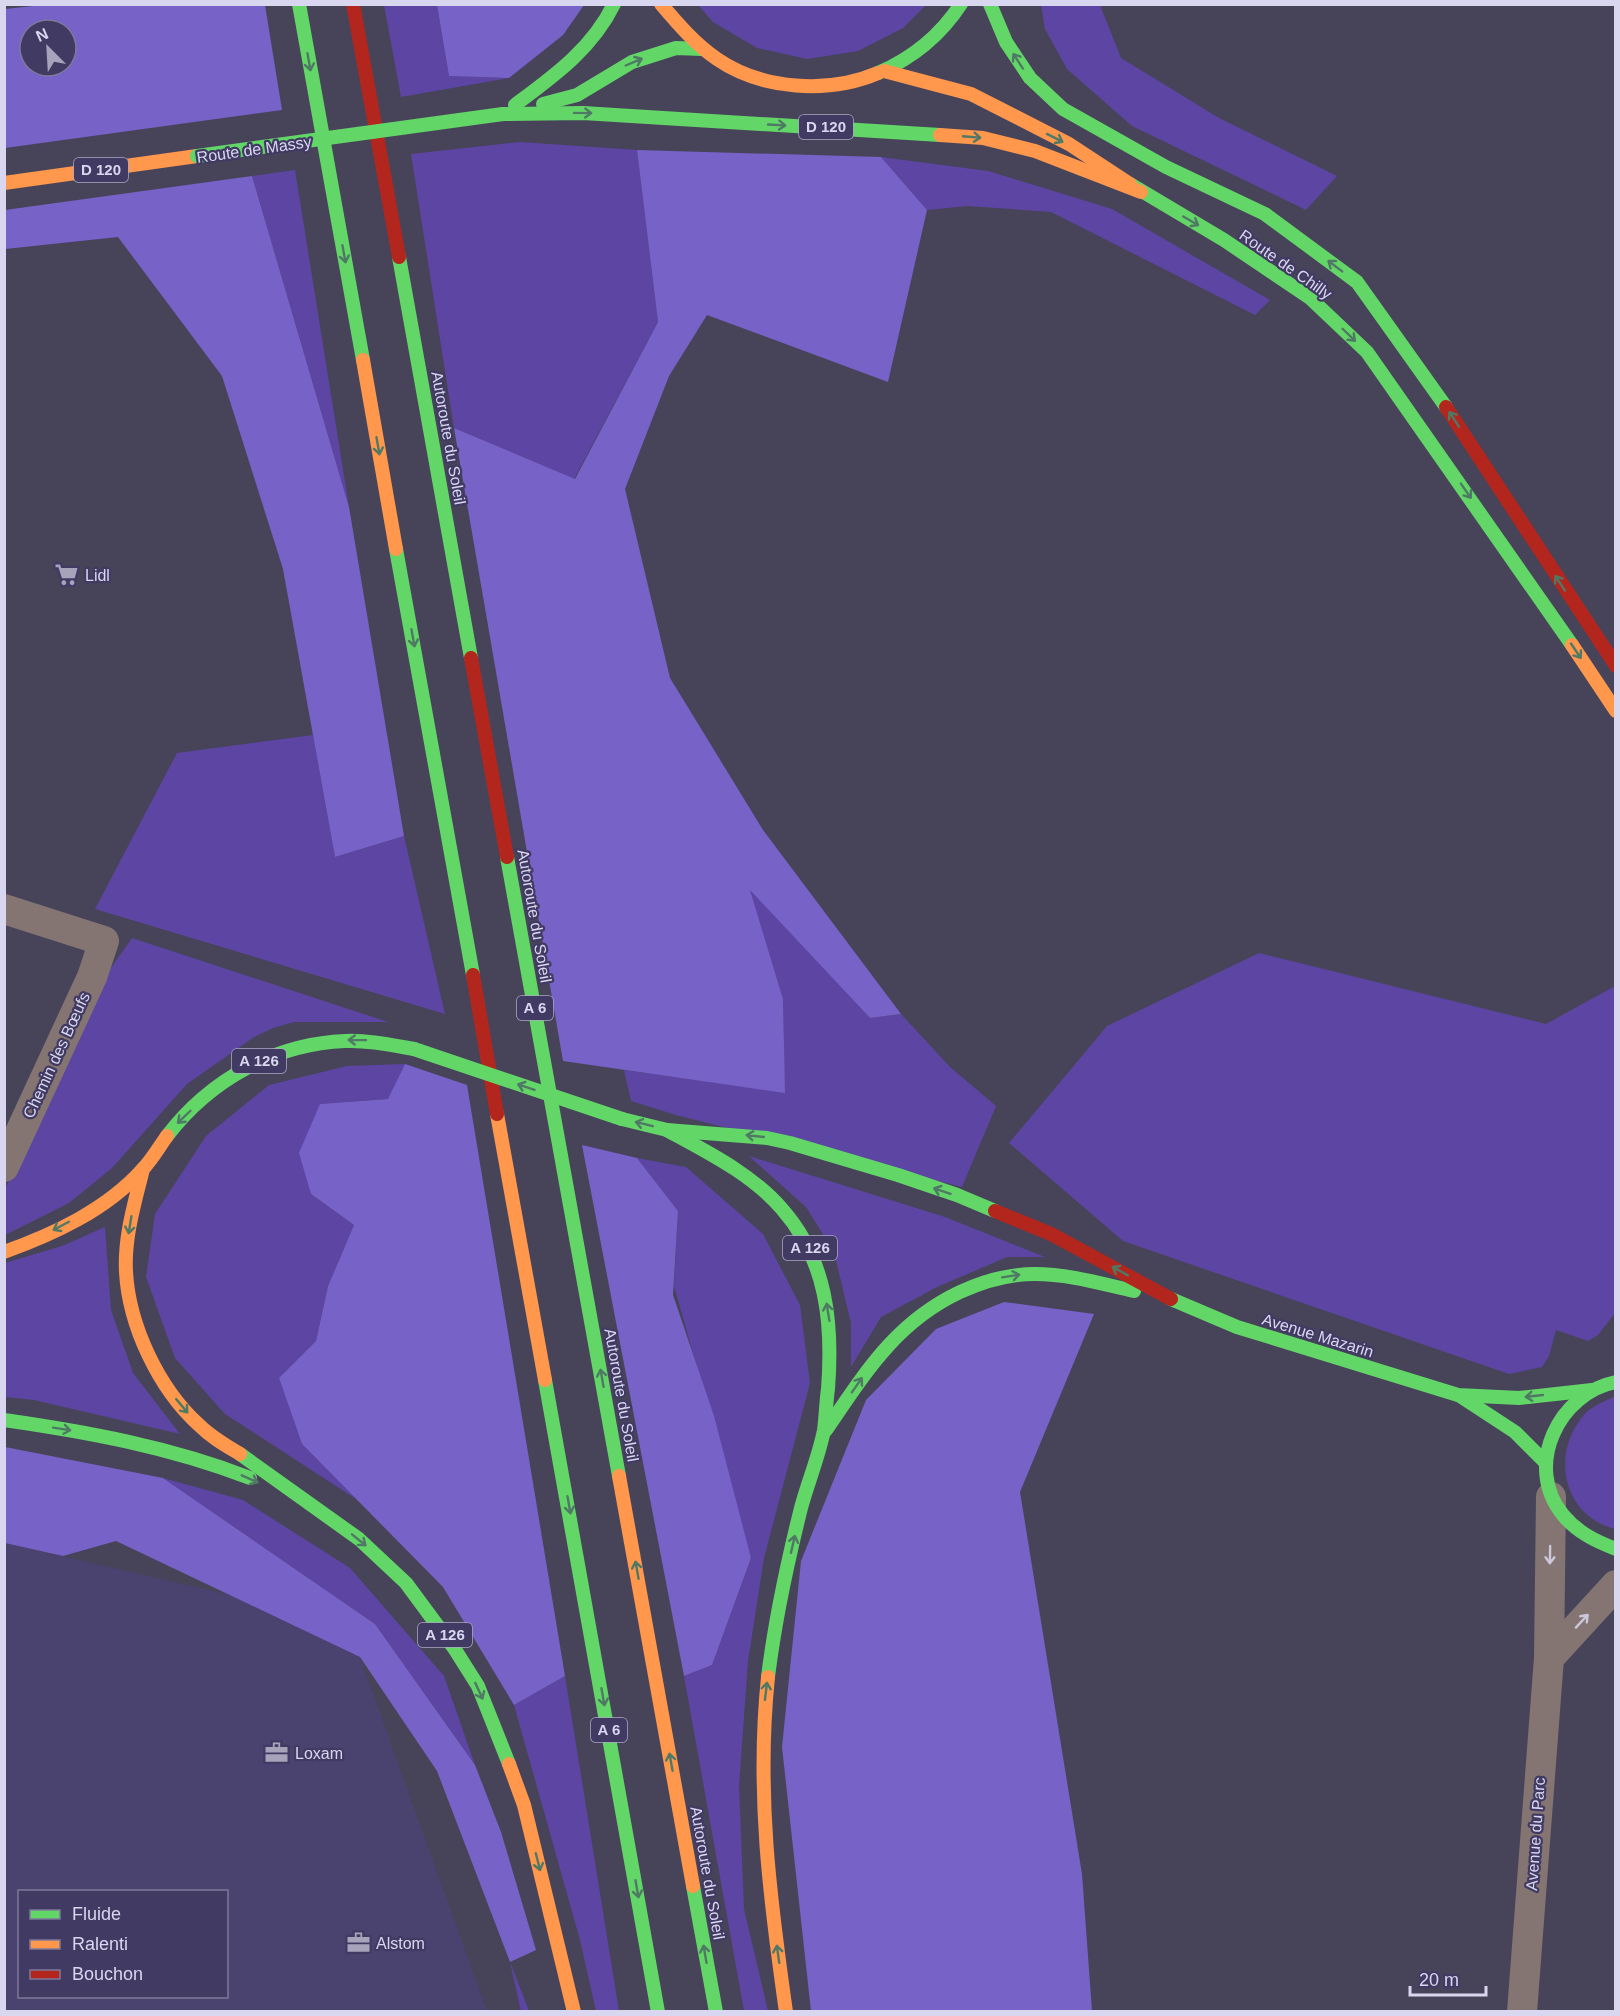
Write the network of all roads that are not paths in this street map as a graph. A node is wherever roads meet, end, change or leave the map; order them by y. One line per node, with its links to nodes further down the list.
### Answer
1 (299, 4): 32 (main road, A 6, one-way to 32)
2 (353, 4): 33 (main road, Autoroute du Soleil / A 6, one-way to 2)
3 (614, 4): 9 (main road, Route de Massy / D 120)
4 (661, 4): 7 (main road)
5 (961, 4): 8 (main road)
6 (990, 4): 12 (main road, Route de Chilly, one-way to 6)
7 (701, 49): 8 (main road); 9 (main road, Route de Massy / D 120, one-way to 7)
8 (884, 71): 11 (main road, Route de Chilly, one-way to 11)
9 (503, 114): 10 (main road, Route de Massy / D 120, bridge); 11 (main road, D 120, one-way to 11)
10 (4, 183)
11 (1141, 192): 13 (main road, Route de Chilly, one-way to 13)
12 (1616, 666)
13 (1616, 711)
14 (4, 909): 16 (street, Chemin des Bœufs)
15 (667, 1130): 17 (main road, A 126, one-way to 17, bridge); 19 (main road, one-way to 15); 24 (main road, A 126, one-way to 15)
16 (4, 1167)
17 (143, 1169): 18 (main road, A 126, one-way to 18); 27 (main road, one-way to 27)
18 (4, 1252)
19 (1171, 1299): 22 (main road, Avenue Mazarin); 24 (main road, one-way to 19)
20 (1613, 1380): 21 (main road)
21 (1592, 1390): 22 (main road, Avenue Mazarin, one-way to 22); 25 (main road)
22 (1458, 1395): 25 (main road, Avenue Mazarin)
23 (4, 1420): 27 (main road, A 126, one-way to 27)
24 (823, 1433): 34 (main road, A 126, one-way to 24)
25 (1545, 1462): 26 (main road)
26 (1551, 1497): 28 (main road); 30 (street, Avenue du Parc, one-way to 30)
27 (311, 1506): 31 (main road, A 126, one-way to 31)
28 (1616, 1549)
29 (1616, 1585): 30 (street, one-way to 29)
30 (1548, 1658): 35 (street, Avenue du Parc)
31 (574, 2012)
32 (658, 2012)
33 (716, 2012)
34 (786, 2012)
35 (1522, 2012)

